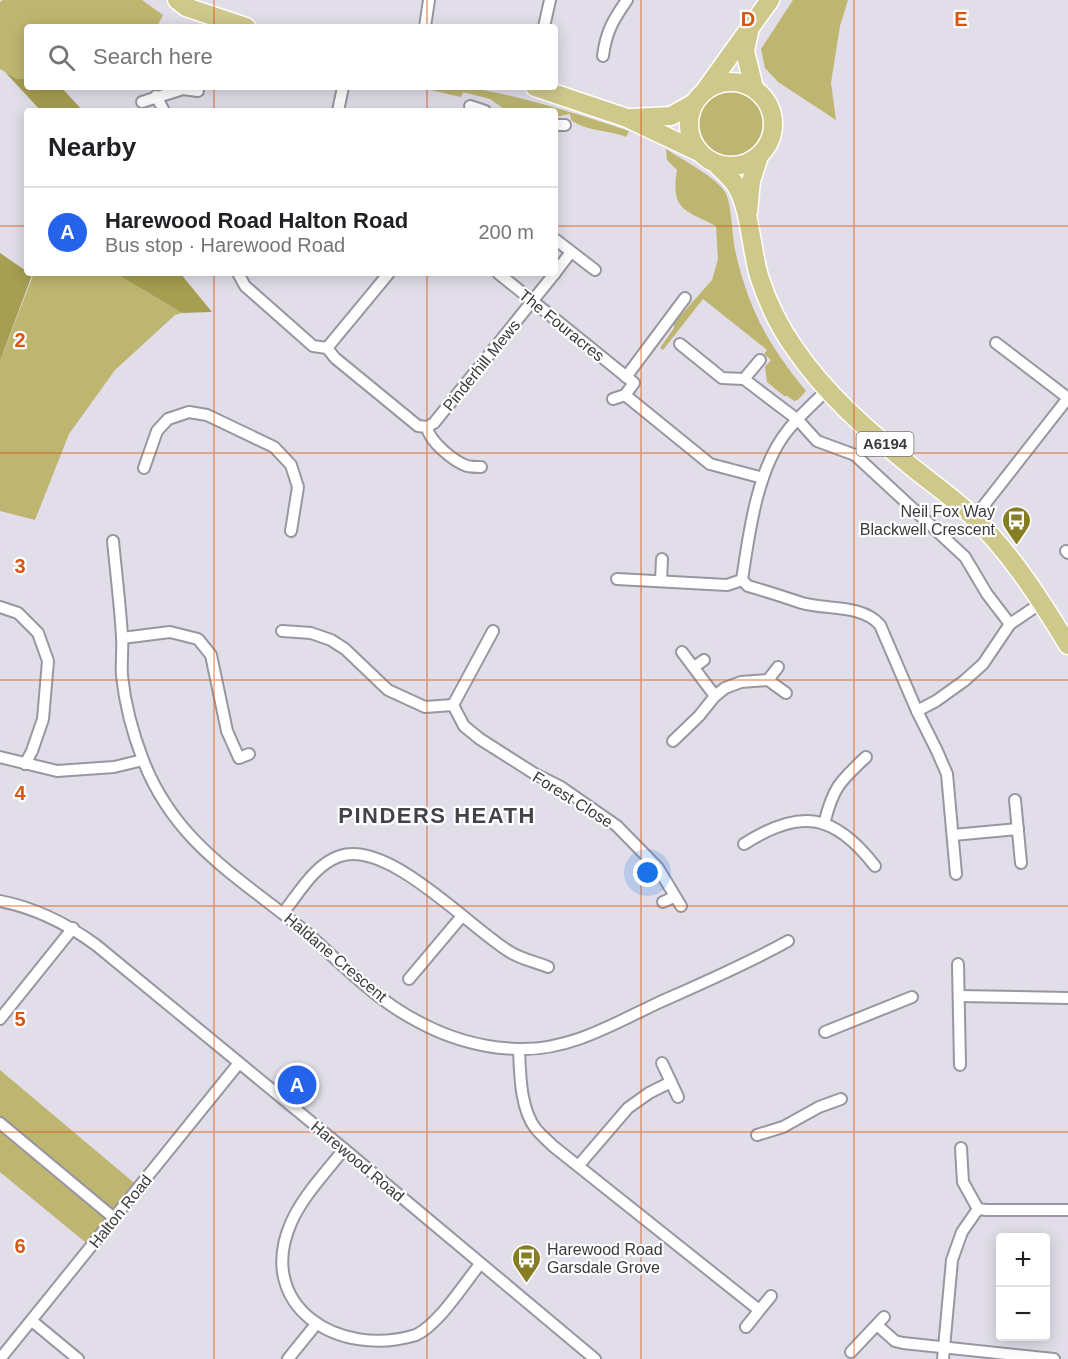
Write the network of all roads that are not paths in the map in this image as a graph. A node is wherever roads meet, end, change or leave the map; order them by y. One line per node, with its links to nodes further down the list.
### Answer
1 (177, 0): 6 (main road)
2 (429, 0): 7 (street)
3 (550, 0): 8 (street)
4 (627, 0): 10 (street)
5 (770, 0): 9 (main road)
6 (237, 24)
7 (425, 24)
8 (545, 24)
9 (752, 24): 11 (main road); 18 (main road)
10 (603, 56)
11 (754, 88): 18 (main road, A6194); 26 (main road, A6194)
12 (179, 90): 17 (street)
13 (188, 90): 16 (street)
14 (342, 90): 22 (street)
15 (544, 90): 24 (main road, A6194)
16 (198, 92)
17 (156, 96): 19 (street); 21 (street)
18 (700, 96): 24 (main road, A6194); 25 (main road)
19 (142, 102)
20 (470, 106): 23 (street)
21 (162, 108)
22 (339, 108)
23 (476, 108)
24 (627, 118): 25 (main road, A6194)
25 (699, 152): 27 (main road, A6194)
26 (759, 156): 27 (main road); 28 (main road, A6194)
27 (716, 164): 28 (main road, A6194)
28 (747, 217): 45 (main road, A6194)
29 (558, 242): 30 (street)
30 (572, 252): 31 (street, Pinderhill Mews); 32 (street)
31 (558, 269)
32 (595, 270)
33 (240, 276): 41 (street)
34 (387, 276): 41 (street)
35 (502, 276): 38 (street, The Fouracres)
36 (553, 276): 38 (street, Pinderhill Mews)
37 (685, 298): 43 (street)
38 (533, 301): 43 (street, The Fouracres); 50 (street, Pinderhill Mews)
39 (996, 343): 47 (street)
40 (680, 344): 44 (street)
41 (327, 348): 50 (street)
42 (760, 360): 44 (street)
43 (626, 377): 46 (street)
44 (744, 379): 49 (street)
45 (827, 390): 49 (street); 54 (main road, A6194)
46 (625, 395): 48 (street); 53 (street)
47 (1068, 398): 54 (street)
48 (613, 399)
49 (798, 420): 53 (street); 63 (street)
50 (427, 427): 51 (street)
51 (481, 467)
52 (144, 468): 55 (street)
53 (763, 478): 60 (street)
54 (974, 518): 61 (main road, A6194)
55 (291, 531)
56 (113, 541): 66 (street, Haldane Crescent)
57 (662, 559): 59 (street)
58 (617, 579): 59 (street)
59 (661, 580): 60 (street)
60 (742, 580): 76 (street)
61 (1041, 603): 63 (street); 67 (main road, A6194)
62 (0, 607): 82 (street)
63 (1010, 624): 76 (street)
64 (493, 631): 75 (street)
65 (282, 632): 75 (street)
66 (122, 638): 78 (street); 81 (street, Haldane Crescent)
67 (1068, 645)
68 (682, 652): 70 (street)
69 (704, 660): 70 (street)
70 (693, 667): 74 (street)
71 (778, 667): 72 (street)
72 (768, 680): 73 (street); 74 (street)
73 (786, 693)
74 (715, 696): 77 (street)
75 (453, 705): 92 (street, Forest Close)
76 (917, 711): 86 (street)
77 (673, 741)
78 (249, 754)
79 (0, 757): 82 (street)
80 (866, 757): 84 (street)
81 (143, 760): 82 (street); 93 (street, Haldane Crescent)
82 (25, 764)
83 (1015, 800): 85 (street)
84 (824, 824): 87 (street); 89 (street)
85 (1018, 829): 86 (street); 88 (street)
86 (953, 836): 90 (street)
87 (744, 844)
88 (1021, 863)
89 (875, 866)
90 (956, 874)
91 (0, 901): 95 (street, Harewood Road)
92 (663, 903)
93 (283, 913): 94 (street); 105 (street, Haldane Crescent)
94 (462, 916): 98 (street); 99 (street)
95 (73, 928): 103 (street); 106 (street, Harewood Road)
96 (788, 941): 105 (street, Haldane Crescent)
97 (958, 964): 100 (street)
98 (548, 966)
99 (409, 979)
100 (959, 996): 102 (street); 108 (street)
101 (912, 997): 104 (street)
102 (1068, 998)
103 (0, 1019)
104 (825, 1032)
105 (519, 1049): 116 (street)
106 (239, 1063): 115 (street, Harewood Road); 119 (street, Halton Road)
107 (662, 1063): 109 (street)
108 (960, 1065)
109 (671, 1082): 110 (street); 116 (street)
110 (678, 1097)
111 (841, 1100): 113 (street)
112 (0, 1123): 119 (street)
113 (757, 1135)
114 (960, 1148): 117 (street)
115 (344, 1149): 120 (street, Harewood Road); 125 (street)
116 (579, 1165): 122 (street)
117 (978, 1209): 118 (street); 127 (street)
118 (1068, 1210)
119 (114, 1218): 123 (street, Halton Road)
120 (480, 1264): 125 (street); 128 (street, Harewood Road)
121 (771, 1296): 122 (street)
122 (759, 1310): 124 (street)
123 (32, 1321): 129 (street, Halton Road); 130 (street)
124 (746, 1327)
125 (313, 1328): 131 (street)
126 (851, 1352): 127 (street)
127 (943, 1353): 133 (street)
128 (581, 1355): 132 (street, Harewood Road)
129 (0, 1359)
130 (78, 1359)
131 (288, 1359)
132 (595, 1359)
133 (1054, 1359)

